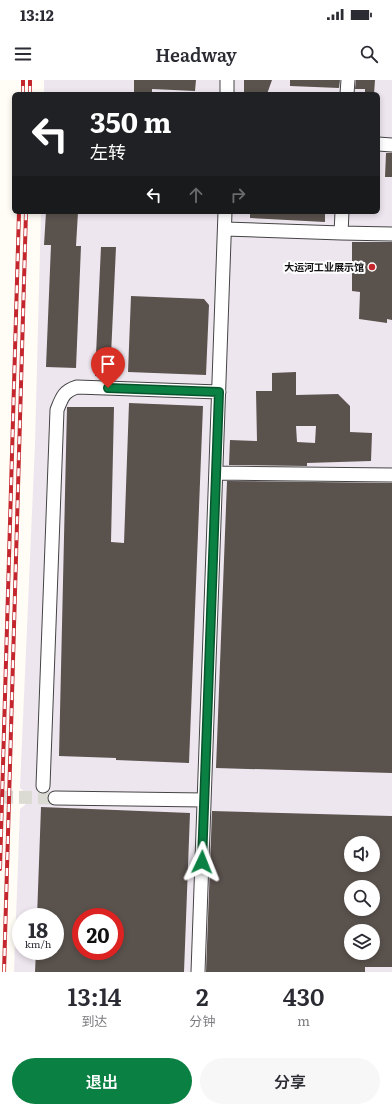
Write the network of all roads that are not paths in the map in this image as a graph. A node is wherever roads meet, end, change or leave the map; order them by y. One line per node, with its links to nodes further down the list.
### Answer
1 (227, 80): 3 (lane)
2 (348, 80): 4 (lane)
3 (227, 92)
4 (347, 92)
5 (380, 144): 6 (lane)
6 (392, 145)
7 (225, 214): 9 (lane)
8 (342, 214): 10 (lane)
9 (225, 229): 10 (lane); 12 (lane)
10 (341, 234): 11 (lane)
11 (392, 234)
12 (219, 392): 13 (lane); 15 (lane)
13 (216, 473): 14 (lane); 17 (lane)
14 (392, 475)
15 (43, 786)
16 (55, 798): 17 (lane)
17 (204, 800): 18 (lane)
18 (198, 972)

